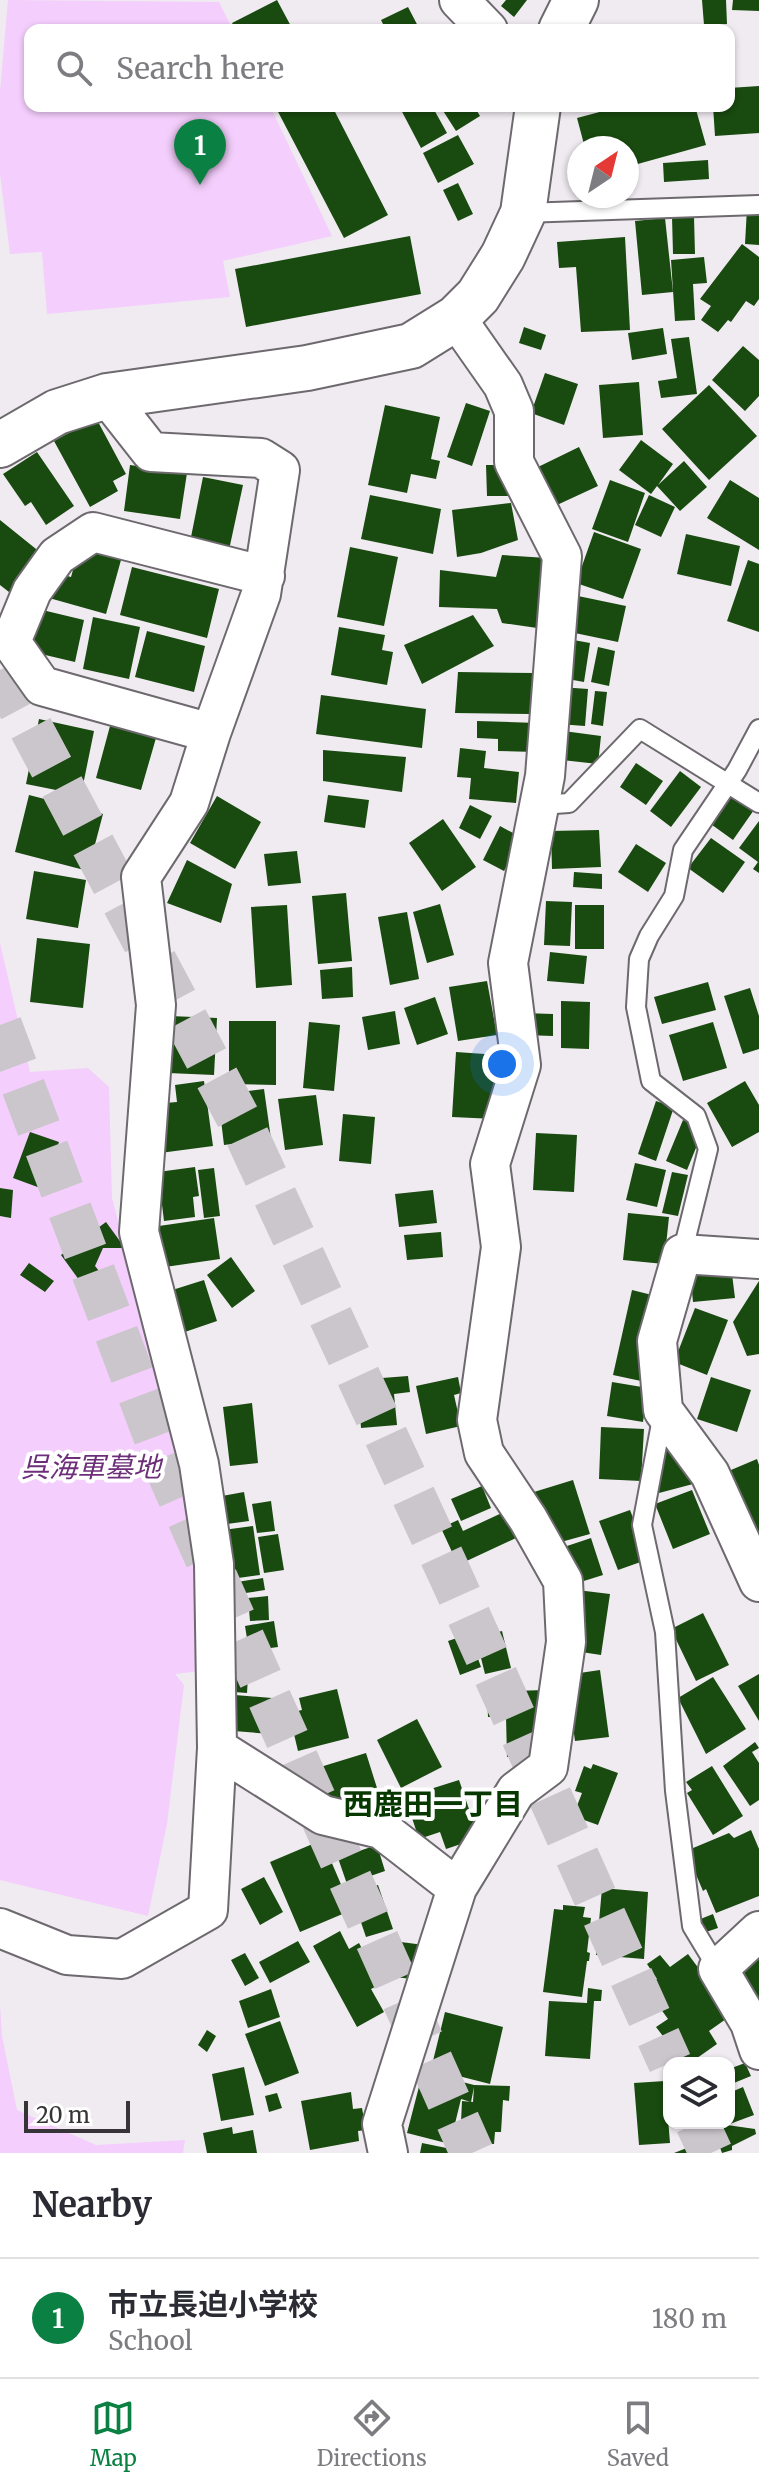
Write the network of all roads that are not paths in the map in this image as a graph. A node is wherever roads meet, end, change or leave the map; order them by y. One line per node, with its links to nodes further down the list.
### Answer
1 (459, 0): 3 (street)
2 (576, 0): 4 (street)
3 (482, 24)
4 (564, 24)
5 (537, 112): 7 (street)
6 (759, 205): 7 (lane)
7 (523, 213): 8 (street)
8 (456, 318): 9 (street); 16 (street)
9 (107, 396): 10 (street); 11 (street)
10 (0, 445)
11 (265, 576): 13 (street); 13 (street)
12 (759, 729): 14 (lane)
13 (211, 733): 21 (street)
14 (728, 783): 15 (lane); 16 (lane); 17 (lane)
15 (759, 803)
16 (540, 805): 22 (street)
17 (682, 1254): 18 (street); 19 (street)
18 (759, 1259)
19 (663, 1410): 20 (street); 25 (lane)
20 (759, 1582)
21 (217, 1748): 22 (street); 23 (street)
22 (457, 1888): 27 (street)
23 (0, 1928)
24 (759, 1931): 25 (street)
25 (718, 1969): 26 (street)
26 (759, 2050)
27 (388, 2153)

